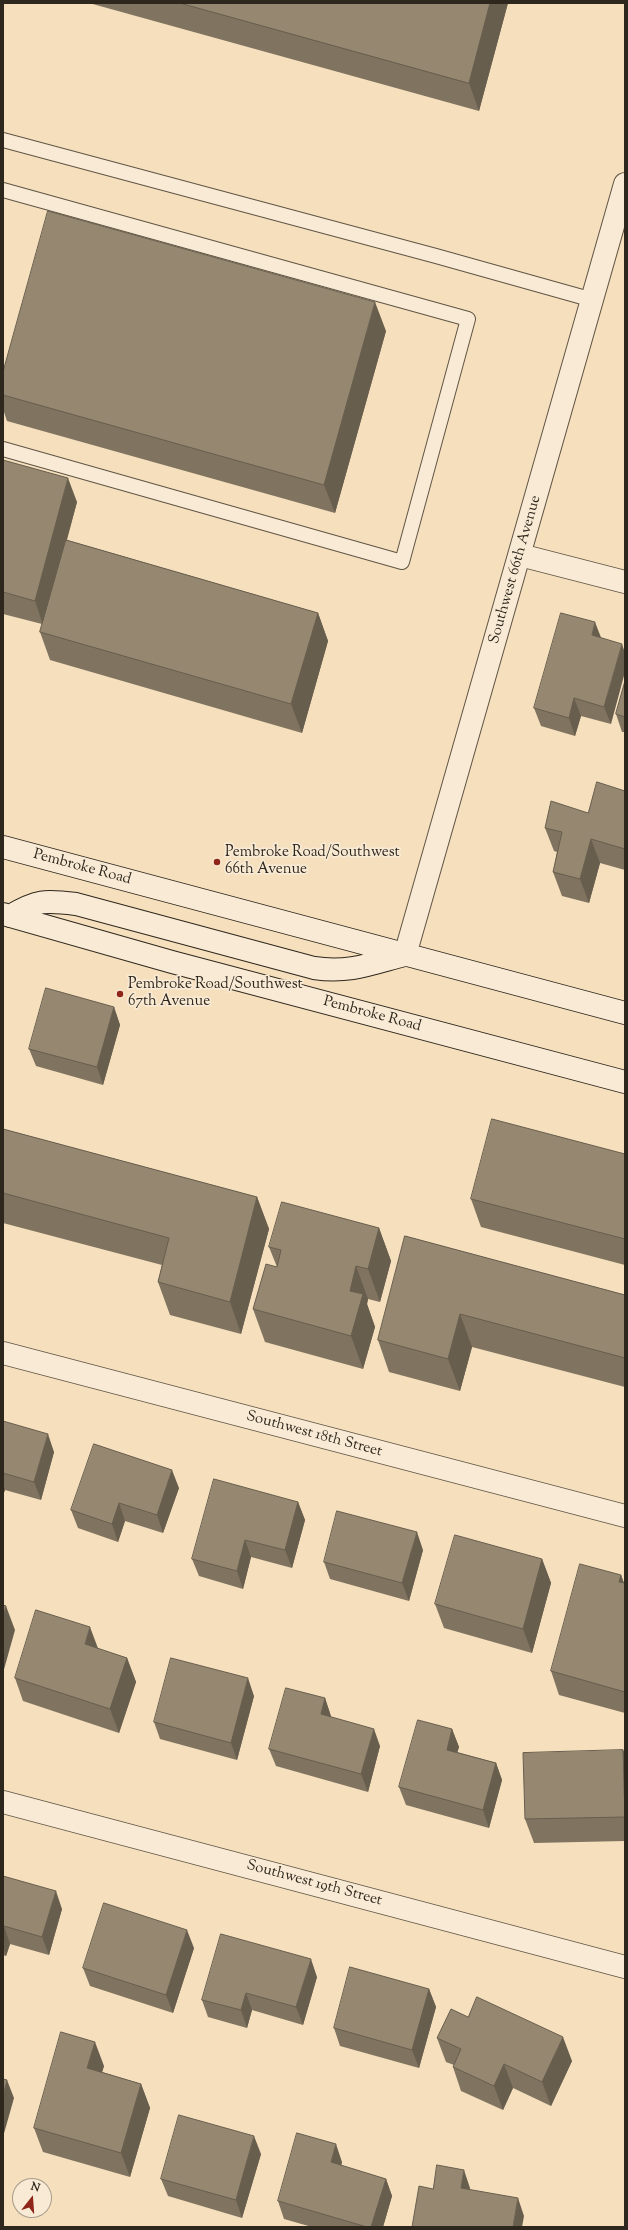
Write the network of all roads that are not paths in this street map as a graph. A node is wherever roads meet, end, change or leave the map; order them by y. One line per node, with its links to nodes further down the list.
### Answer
1 (3, 140): 4 (lane)
2 (625, 184): 4 (street, Southwest 66th Avenue)
3 (3, 190): 5 (lane)
4 (593, 300): 6 (street, Southwest 66th Avenue)
5 (3, 450)
6 (520, 555): 7 (street); 10 (street, Southwest 66th Avenue)
7 (625, 582)
8 (3, 847): 10 (street, Pembroke Road)
9 (6, 915): 10 (street); 12 (street, Pembroke Road)
10 (405, 955): 11 (street, Pembroke Road)
11 (625, 1013)
12 (625, 1082)
13 (3, 1353): 14 (street, Southwest 18th Street)
14 (625, 1516)
15 (3, 1802): 16 (street, Southwest 19th Street)
16 (625, 1967)

